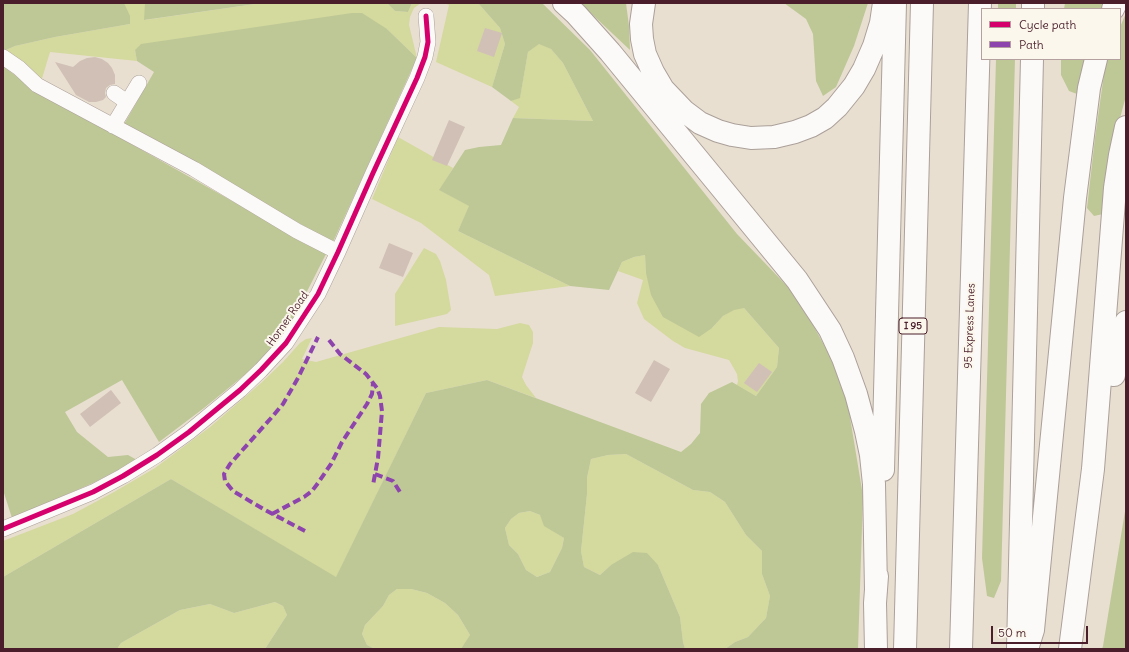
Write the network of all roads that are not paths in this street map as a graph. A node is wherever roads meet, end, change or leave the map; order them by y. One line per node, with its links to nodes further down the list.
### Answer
1 (564, 3): 22 (highway)
2 (644, 3): 3 (highway)
3 (884, 3)
4 (895, 3): 22 (highway)
5 (922, 3): 25 (highway, I 95)
6 (980, 3): 26 (highway, 95 Express Lanes)
7 (426, 16): 16 (street, Horner Road)
8 (3, 58): 14 (street)
9 (1032, 60): 27 (highway)
10 (1096, 60): 28 (highway)
11 (139, 83): 13 (street)
12 (114, 93): 13 (street)
13 (127, 102): 14 (street)
14 (112, 126): 16 (street)
15 (1126, 127): 20 (highway)
16 (338, 252): 21 (street, Horner Road)
17 (1126, 322): 19 (highway)
18 (1126, 359): 19 (highway)
19 (1112, 388): 20 (highway)
20 (1093, 469): 23 (highway)
21 (3, 530)
22 (876, 590): 24 (highway)
23 (1070, 648)
24 (876, 649)
25 (905, 649)
26 (961, 649)
27 (1018, 649)
28 (1027, 649)

